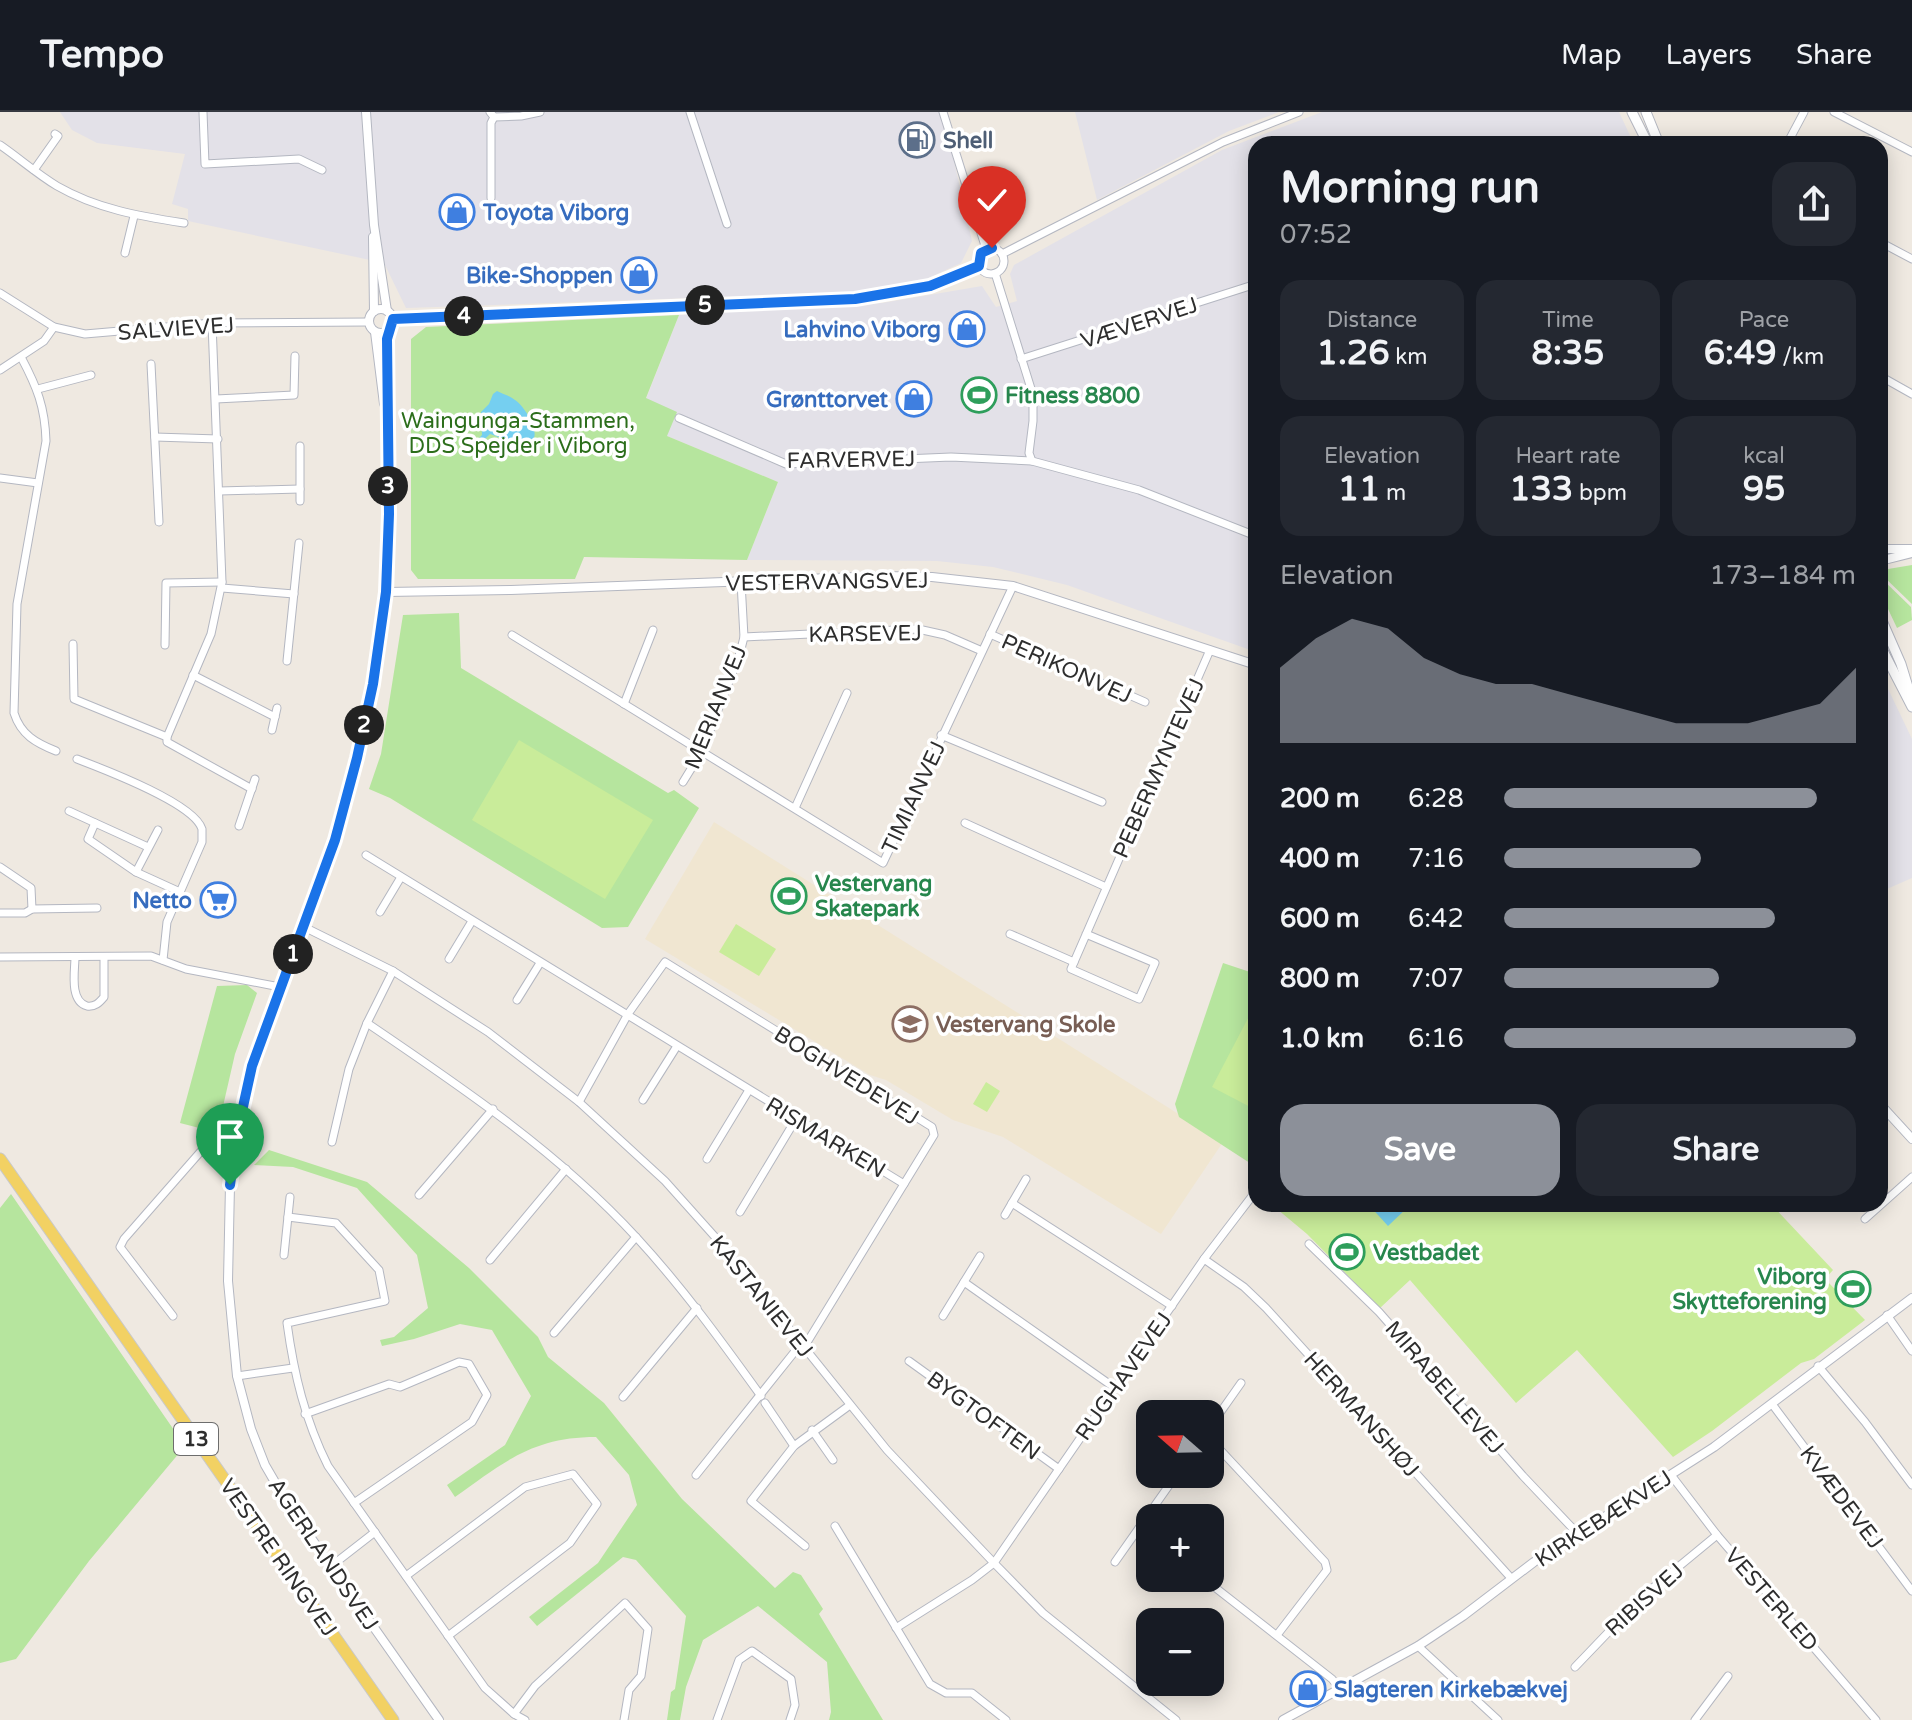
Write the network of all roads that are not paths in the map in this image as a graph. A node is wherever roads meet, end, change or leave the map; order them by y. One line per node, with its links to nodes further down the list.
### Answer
1 (203, 112): 21 (street)
2 (366, 112): 26 (street)
3 (540, 112): 11 (street)
4 (690, 112): 25 (street)
5 (943, 112): 28 (street)
6 (1299, 112): 30 (street)
7 (1632, 112): 13 (main road)
8 (1646, 112): 14 (main road)
9 (1804, 112): 15 (street)
10 (1834, 112): 16 (street)
11 (492, 114): 22 (street)
12 (55, 134): 20 (street)
13 (1644, 136)
14 (1656, 136)
15 (1791, 136)
16 (1881, 136)
17 (1888, 140): 19 (street)
18 (0, 145): 20 (street)
19 (1912, 152)
20 (34, 170): 23 (street)
21 (322, 170)
22 (491, 198)
23 (134, 216): 24 (street); 29 (street)
24 (184, 223)
25 (727, 224)
26 (374, 225): 36 (street); 37 (street)
27 (1888, 246): 31 (street)
28 (986, 249): 30 (street); 32 (street)
29 (125, 253)
30 (1002, 254): 33 (street)
31 (1912, 259)
32 (979, 266): 33 (street); 38 (street)
33 (995, 273): 46 (street)
34 (1248, 287): 46 (street, VÆVERVEJ)
35 (0, 293): 41 (street)
36 (374, 311): 37 (street); 39 (street)
37 (387, 311): 38 (street)
38 (393, 319): 42 (street)
39 (369, 322): 40 (street, SALVIEVEJ); 43 (street)
40 (212, 323): 41 (street, SALVIEVEJ); 53 (street)
41 (54, 327): 45 (street)
42 (388, 331): 43 (street); 54 (street, AGERLANDSVEJ)
43 (375, 332): 54 (street, AGERLANDSVEJ)
44 (295, 356): 53 (street)
45 (21, 357): 48 (street); 51 (street)
46 (1021, 359): 59 (street)
47 (151, 364): 56 (street)
48 (0, 370)
49 (91, 375): 51 (street)
50 (1888, 380): 52 (street)
51 (38, 389): 61 (street)
52 (1912, 394)
53 (216, 399): 57 (street)
54 (386, 416): 74 (street, AGERLANDSVEJ)
55 (679, 418): 59 (street, FARVERVEJ)
56 (155, 437): 57 (street); 65 (street)
57 (218, 439): 63 (street)
58 (300, 446): 62 (street)
59 (1032, 461): 66 (street, FARVERVEJ)
60 (0, 478): 61 (street)
61 (38, 483): 97 (street)
62 (300, 489): 63 (street); 64 (street)
63 (219, 491): 72 (street)
64 (300, 501)
65 (159, 522)
66 (1248, 533)
67 (299, 543): 75 (street)
68 (1888, 550): 69 (street)
69 (1912, 551): 70 (street)
70 (1888, 558)
71 (741, 582): 73 (street, VESTERVANGSVEJ); 74 (street, VESTERVANGSVEJ); 80 (street, MERIANVEJ)
72 (222, 585): 75 (street); 82 (street); 88 (street)
73 (1013, 586): 77 (street, TIMIANVEJ); 83 (street, VESTERVANGSVEJ)
74 (386, 592): 122 (street, AGERLANDSVEJ)
75 (294, 594): 86 (street)
76 (653, 630): 92 (street)
77 (990, 634): 84 (street, TIMIANVEJ); 91 (street, PERIKONVEJ)
78 (1888, 634): 90 (main road)
79 (512, 635): 92 (street, TIMIANVEJ)
80 (744, 637): 84 (street, KARSEVEJ); 98 (street, MERIANVEJ)
81 (73, 644): 96 (street)
82 (165, 645)
83 (1210, 650): 87 (street, VESTERVANGSVEJ); 115 (street, PEBERMYNTEVEJ)
84 (982, 651): 95 (street, TIMIANVEJ)
85 (1888, 660): 93 (main road)
86 (287, 661)
87 (1248, 662)
88 (193, 675): 94 (street); 96 (street)
89 (847, 693): 104 (street)
90 (1912, 700)
91 (1145, 702)
92 (624, 704): 98 (street, TIMIANVEJ)
93 (1912, 707)
94 (272, 730)
95 (941, 735): 103 (street); 104 (street, TIMIANVEJ)
96 (167, 737): 102 (street)
97 (56, 751)
98 (702, 751): 101 (street, MERIANVEJ); 104 (street, TIMIANVEJ)
99 (77, 759): 116 (street)
100 (255, 779): 102 (street)
101 (683, 782)
102 (252, 789): 108 (street)
103 (1102, 802)
104 (795, 808)
105 (69, 811): 106 (street)
106 (95, 823): 110 (street); 113 (street)
107 (965, 823): 115 (street, PEBERMYNTEVEJ)
108 (239, 826)
109 (158, 830): 110 (street)
110 (148, 847): 113 (street)
111 (366, 855): 114 (street, RISMARKEN)
112 (0, 867): 118 (street)
113 (136, 872): 116 (street)
114 (401, 877): 119 (street); 121 (street, RISMARKEN)
115 (1106, 887): 124 (street, PEBERMYNTEVEJ)
116 (180, 892): 129 (street)
117 (97, 908): 118 (street)
118 (32, 909): 120 (street)
119 (380, 912)
120 (0, 913)
121 (472, 921): 128 (street); 131 (street, RISMARKEN)
122 (304, 927): 132 (street, KASTANIEVEJ); 133 (street, AGERLANDSVEJ)
123 (1010, 934): 130 (street)
124 (1086, 934): 130 (street, PEBERMYNTEVEJ); 130 (street)
125 (0, 957): 126 (street)
126 (75, 957): 127 (street); 127 (street)
127 (104, 957): 129 (street)
128 (449, 959)
129 (163, 960): 133 (street)
130 (1074, 962)
131 (540, 963): 134 (street); 135 (street, RISMARKEN)
132 (393, 971): 136 (street); 140 (street, KASTANIEVEJ)
133 (280, 987): 144 (street, AGERLANDSVEJ)
134 (517, 1000)
135 (628, 1014): 137 (street, RISMARKEN); 140 (street); 152 (street, BOGHVEDEVEJ)
136 (367, 1023): 141 (street); 146 (street)
137 (677, 1046): 138 (street, RISMARKEN); 139 (street)
138 (749, 1090): 143 (street, RISMARKEN); 148 (street, RISMARKEN)
139 (643, 1100)
140 (579, 1102): 177 (street, KASTANIEVEJ)
141 (493, 1109): 149 (street); 153 (street)
142 (1888, 1113): 145 (street)
143 (796, 1119): 152 (street, RISMARKEN); 158 (street)
144 (237, 1134): 174 (street); 182 (street, AGERLANDSVEJ)
145 (1912, 1139)
146 (332, 1142)
147 (0, 1159): 222 (main road, VESTRE RINGVEJ / 13)
148 (707, 1159)
149 (566, 1169): 163 (street); 168 (street)
150 (1912, 1177): 155 (street)
151 (1026, 1179): 157 (street)
152 (904, 1184): 177 (street, BOGHVEDEVEJ)
153 (419, 1195)
154 (290, 1197): 161 (street)
155 (1888, 1198)
156 (1248, 1201): 167 (street, RUGHAVEVEJ)
157 (1012, 1203): 160 (street); 171 (street)
158 (740, 1212)
159 (1873, 1212): 162 (street)
160 (1005, 1215)
161 (288, 1217): 165 (street); 181 (street)
162 (1865, 1219)
163 (636, 1237): 172 (street); 176 (street)
164 (1309, 1244): 203 (street, MIRABELLEVEJ)
165 (284, 1255)
166 (980, 1256): 169 (street)
167 (1204, 1259): 171 (street, RUGHAVEVEJ); 210 (street, HERMANSHØJ)
168 (490, 1260)
169 (964, 1282): 175 (street); 184 (street)
170 (1912, 1298): 173 (street, KIRKEBÆKVEJ)
171 (1172, 1306): 184 (street, RUGHAVEVEJ)
172 (697, 1308): 185 (street); 186 (street)
173 (1887, 1315): 178 (street); 180 (street, KIRKEBÆKVEJ)
174 (173, 1316)
175 (943, 1316)
176 (554, 1333)
177 (802, 1347): 186 (street, BOGHVEDEVEJ); 188 (street, KASTANIEVEJ)
178 (1912, 1351)
179 (909, 1361): 195 (street, BYGTOFTEN)
180 (1818, 1366): 187 (street, KIRKEBÆKVEJ); 198 (street)
181 (293, 1368): 182 (street); 190 (street)
182 (237, 1376): 208 (street, AGERLANDSVEJ)
183 (1241, 1383): 189 (street)
184 (1115, 1388): 195 (street, RUGHAVEVEJ)
185 (623, 1397)
186 (763, 1400): 192 (street); 196 (street, BOGHVEDEVEJ)
187 (1772, 1404): 197 (street, KIRKEBÆKVEJ); 211 (street, KVÆDEVEJ)
188 (850, 1405): 191 (street); 207 (street, KASTANIEVEJ)
189 (1224, 1407)
190 (305, 1414): 199 (street); 199 (street)
191 (812, 1430): 192 (street); 194 (street)
192 (794, 1446): 205 (street)
193 (1224, 1454): 214 (street)
194 (833, 1460)
195 (1059, 1469): 207 (street, RUGHAVEVEJ)
196 (696, 1475)
197 (1671, 1475): 203 (street, KIRKEBÆKVEJ); 204 (street, VESTERLED)
198 (1912, 1485)
199 (354, 1503): 201 (street)
200 (835, 1526): 213 (street)
201 (375, 1532): 208 (street); 209 (street)
202 (1136, 1532): 206 (street)
203 (1578, 1534): 210 (street, KIRKEBÆKVEJ)
204 (1717, 1535): 217 (street, RIBISVEJ); 234 (street, VESTERLED)
205 (805, 1546)
206 (1115, 1562)
207 (994, 1563): 213 (street, RUGHAVEVEJ); 229 (street, KASTANIEVEJ)
208 (330, 1567): 223 (street, AGERLANDSVEJ)
209 (406, 1576): 215 (street); 215 (street)
210 (1511, 1578): 216 (street, KIRKEBÆKVEJ)
211 (1912, 1591)
212 (1221, 1592): 214 (street)
213 (896, 1628): 228 (street)
214 (1277, 1635): 219 (street)
215 (448, 1636): 221 (street)
216 (1418, 1646): 219 (street, KIRKEBÆKVEJ); 232 (street)
217 (1575, 1667)
218 (1728, 1676): 233 (street)
219 (1340, 1689): 220 (street, KIRKEBÆKVEJ)
220 (1300, 1711): 230 (street, KIRKEBÆKVEJ); 231 (street)
221 (514, 1714): 224 (street); 225 (street)
222 (393, 1720)
223 (439, 1720)
224 (525, 1720)
225 (624, 1720)
226 (717, 1720): 227 (street)
227 (790, 1720)
228 (1006, 1720)
229 (1176, 1720)
230 (1283, 1720)
231 (1307, 1720)
232 (1498, 1720)
233 (1695, 1720)
234 (1876, 1720)

